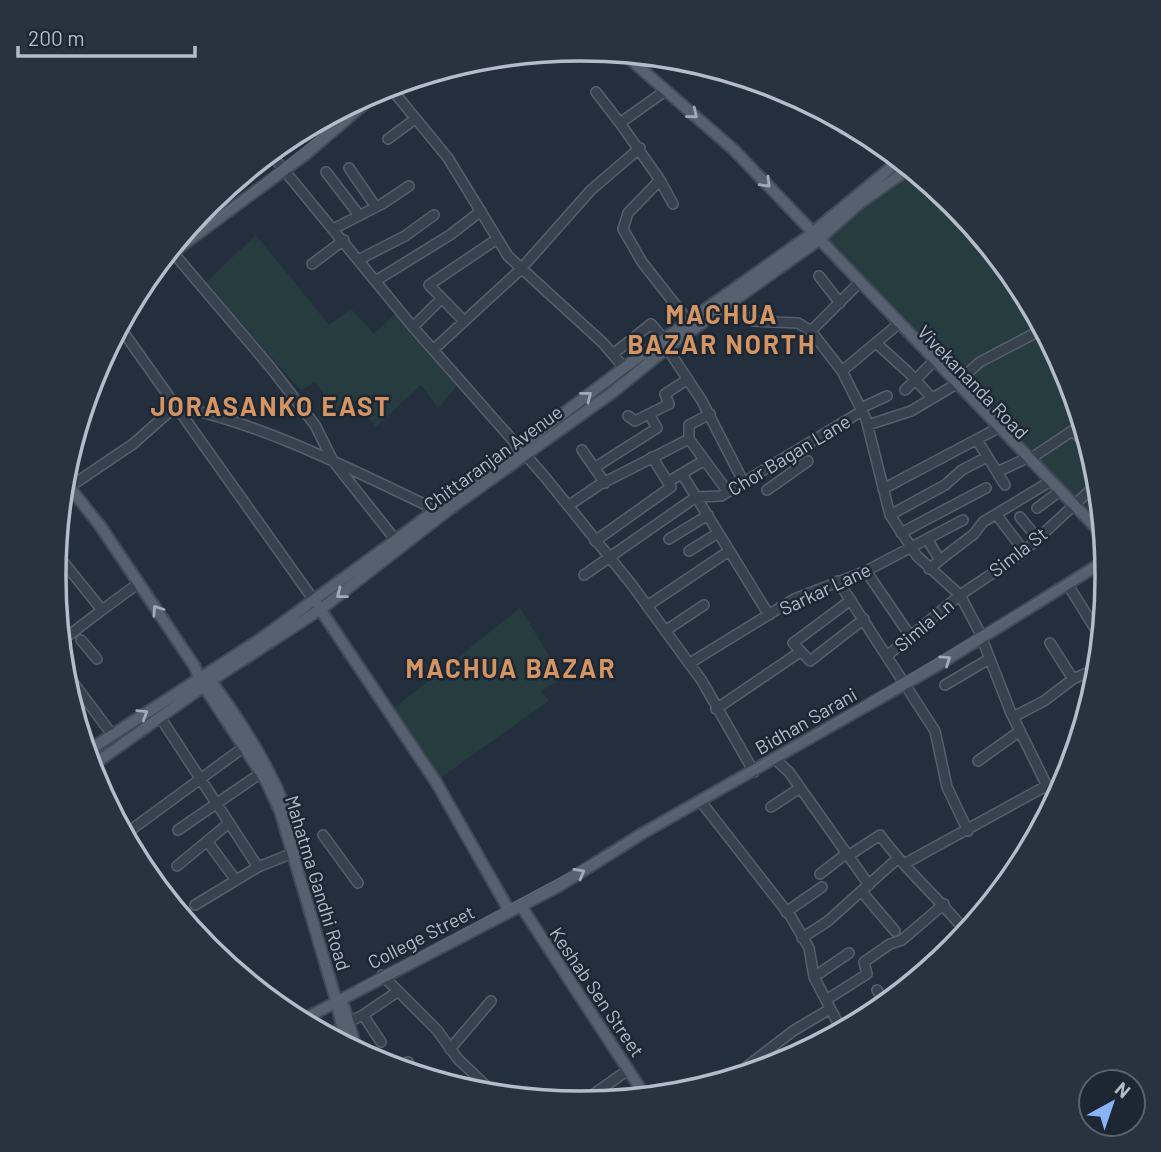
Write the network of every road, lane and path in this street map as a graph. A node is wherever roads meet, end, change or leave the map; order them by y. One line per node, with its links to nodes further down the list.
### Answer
1 (636, 65): 2 (main road)
2 (665, 91): 7 (street); 25 (main road, one-way to 25)
3 (596, 92): 7 (street)
4 (397, 96): 6 (street)
5 (357, 112): 12 (main road)
6 (415, 119): 8 (street); 20 (street)
7 (620, 124): 9 (street)
8 (388, 139)
9 (640, 148): 16 (street); 31 (street)
10 (277, 161): 12 (street)
11 (892, 167): 25 (main road)
12 (284, 168): 23 (street); 24 (main road)
13 (349, 168): 19 (street)
14 (326, 172): 21 (street)
15 (901, 174): 25 (main road)
16 (660, 180): 18 (street); 39 (street)
17 (409, 186): 19 (street)
18 (673, 204)
19 (376, 207): 21 (street)
20 (481, 211): 26 (street); 33 (street)
21 (359, 215): 23 (street)
22 (435, 215): 29 (street)
23 (335, 228): 27 (street)
24 (200, 230)
25 (813, 234): 34 (main road, Vivekananda Road); 37 (main road); 39 (main road); 54 (main road, Vivekananda Road)
26 (497, 239): 31 (street); 35 (street)
27 (344, 240): 29 (street); 30 (street)
28 (176, 257): 73 (street)
29 (360, 259): 33 (street)
30 (312, 264)
31 (520, 270): 38 (street); 48 (street)
32 (819, 276): 36 (street)
33 (377, 280): 41 (street)
34 (858, 285): 36 (street); 40 (main road, Vivekananda Road)
35 (442, 298): 38 (street); 41 (street)
36 (840, 303): 42 (street)
37 (729, 306): 42 (street); 45 (main road)
38 (464, 321): 47 (street)
39 (689, 321): 45 (main road)
40 (896, 326): 46 (street); 49 (main road, Vivekananda Road)
41 (413, 327): 47 (street)
42 (811, 331): 51 (street)
43 (1034, 333): 54 (street)
44 (126, 335): 58 (street)
45 (665, 343): 48 (street); 50 (main road, Chittaranjan Avenue); 52 (street)
46 (876, 343): 51 (street); 53 (street)
47 (433, 350): 69 (street)
48 (613, 354): 50 (street)
49 (932, 363): 53 (street); 54 (main road, Vivekananda Road)
50 (629, 372): 69 (main road, Chittaranjan Avenue)
51 (842, 372): 59 (street)
52 (688, 379): 60 (street); 61 (street)
53 (915, 380): 55 (street); 57 (street)
54 (955, 384): 57 (street); 64 (main road, Vivekananda Road)
55 (905, 390)
56 (887, 396): 59 (street, Chor Bagan Lane)
57 (932, 398): 63 (street)
58 (176, 406): 73 (street); 79 (street); 126 (street)
59 (861, 410): 63 (street); 80 (street, Chor Bagan Lane)
60 (649, 414): 62 (street); 76 (street)
61 (710, 414): 66 (street); 80 (street)
62 (628, 416)
63 (868, 425): 86 (street)
64 (997, 429): 67 (street); 72 (main road, Vivekananda Road)
65 (1075, 433): 72 (street)
66 (689, 439): 70 (street); 74 (street)
67 (977, 440): 71 (street); 86 (street)
68 (582, 450): 76 (street)
69 (523, 453): 93 (street); 100 (main road, Chittaranjan Avenue)
70 (652, 457): 81 (street); 83 (street)
71 (987, 457): 77 (street); 98 (street)
72 (1027, 460): 77 (street); 82 (main road, Vivekananda Road); 95 (main road, Vivekananda Road)
73 (333, 461): 100 (street); 110 (street)
74 (703, 461): 78 (street); 88 (street)
75 (808, 461): 87 (street)
76 (594, 468): 81 (street)
77 (997, 472): 84 (street)
78 (682, 474): 83 (street); 92 (street)
79 (75, 479)
80 (743, 481): 88 (street, Chor Bagan Lane)
81 (604, 483): 93 (street)
82 (1046, 484): 91 (main road, Vivekananda Road); 96 (street)
83 (670, 485): 109 (street)
84 (1005, 485)
85 (986, 488): 104 (street)
86 (883, 489): 98 (street)
87 (767, 490)
88 (727, 492): 92 (street, Chor Bagan Lane)
89 (1088, 493): 95 (street, Simla St)
90 (72, 495): 123 (main road, Mahatma Gandhi Road)
91 (1056, 495): 94 (street); 95 (main road, Vivekananda Road)
92 (696, 496): 97 (street); 115 (street, Chor Bagan Lane)
93 (568, 506): 109 (street)
94 (1037, 508)
95 (1072, 508): 102 (main road, Vivekananda Road); 105 (main road, Vivekananda Road); 106 (street, Simla St)
96 (996, 514): 114 (street); 116 (street)
97 (708, 515): 103 (street); 107 (street)
98 (890, 515): 104 (street)
99 (1020, 517): 106 (street)
100 (433, 518): 110 (main road, Chittaranjan Avenue)
101 (963, 520): 108 (street, Sarkar Lane)
102 (1092, 525)
103 (718, 533): 112 (street); 113 (street)
104 (901, 533): 111 (street)
105 (1093, 533)
106 (1037, 538): 114 (street, Simla St)
107 (669, 539)
108 (928, 539): 111 (street, Sarkar Lane); 116 (street)
109 (595, 541): 115 (street)
110 (398, 544): 126 (main road); 131 (main road, Chittaranjan Avenue, one-way to 131)
111 (910, 548): 119 (street); 120 (street, Sarkar Lane)
112 (689, 551)
113 (729, 551): 129 (street); 132 (street)
114 (1024, 551): 125 (street, Simla St)
115 (609, 558): 121 (street, Chor Bagan Lane); 129 (street)
116 (940, 560): 119 (street)
117 (66, 566): 130 (street)
118 (1095, 567): 124 (main road, Bidhan Sarani)
119 (929, 569): 125 (street)
120 (866, 571): 122 (street, Sarkar Lane); 137 (street)
121 (584, 575)
122 (838, 580): 127 (street); 132 (street, Sarkar Lane)
123 (139, 583): 130 (street); 147 (main road, Mahatma Gandhi Road, one-way to 123)
124 (1068, 585): 134 (street); 138 (main road, Bidhan Sarani)
125 (960, 595): 137 (street, Simla Ln); 138 (street)
126 (313, 599): 131 (main road, Keshab Sen Street); 147 (main road)
127 (852, 600): 133 (street); 141 (street)
128 (704, 605): 135 (street)
129 (648, 606): 135 (street)
130 (102, 610): 136 (street)
131 (321, 610): 147 (main road, Chittaranjan Avenue); 189 (main road, Keshab Sen Street)
132 (769, 615): 145 (street, Sarkar Lane)
133 (864, 619): 141 (street); 142 (street)
134 (1093, 621)
135 (665, 631): 145 (street)
136 (69, 635)
137 (911, 637): 142 (street, Simla Ln)
138 (980, 637): 144 (street); 149 (main road, Bidhan Sarani, one-way to 138)
139 (81, 640): 143 (street)
140 (1050, 643): 148 (street)
141 (800, 652): 152 (street)
142 (888, 655): 149 (street)
143 (97, 659)
144 (989, 659): 150 (street); 154 (street)
145 (690, 663): 152 (street)
146 (1085, 674): 148 (street)
147 (208, 677): 153 (main road, Chittaranjan Avenue); 156 (main road, one-way to 147); 158 (main road, Mahatma Gandhi Road); 200 (main road, Mahatma Gandhi Road)
148 (1073, 679): 154 (street)
149 (907, 683): 160 (main road, Bidhan Sarani); 174 (street)
150 (945, 685)
151 (80, 697): 156 (street)
152 (716, 709): 162 (street)
153 (160, 717): 159 (main road, Chittaranjan Avenue); 164 (street)
154 (1013, 717): 155 (street)
155 (1020, 732): 161 (street); 165 (street)
156 (111, 733): 157 (main road)
157 (95, 745)
158 (244, 747): 163 (main road, Mahatma Gandhi Road); 164 (street)
159 (100, 760)
160 (776, 760): 162 (main road, Bidhan Sarani); 166 (street)
161 (978, 761)
162 (754, 772): 169 (main road, Bidhan Sarani)
163 (261, 773): 168 (street); 177 (main road, Mahatma Gandhi Road)
164 (201, 777): 168 (street); 172 (street)
165 (1046, 786): 167 (street); 174 (street)
166 (800, 788): 170 (street); 178 (street)
167 (1048, 790)
168 (216, 803): 171 (street); 173 (street)
169 (702, 803): 189 (main road, Bidhan Sarani, one-way to 169); 190 (street)
170 (771, 807)
171 (229, 823): 176 (street); 181 (street)
172 (133, 829)
173 (178, 830)
174 (968, 831): 179 (street)
175 (323, 835): 184 (street)
176 (207, 841): 180 (street); 183 (street)
177 (293, 853): 181 (street); 200 (main road, Mahatma Gandhi Road)
178 (847, 855): 179 (street); 182 (street); 186 (street)
179 (901, 862): 186 (street); 187 (street)
180 (177, 866)
181 (258, 867): 183 (street)
182 (820, 874)
183 (235, 880): 188 (street)
184 (358, 883)
185 (822, 887): 190 (street)
186 (866, 888): 192 (street); 193 (street)
187 (944, 904): 191 (street); 202 (street)
188 (195, 905)
189 (513, 909): 195 (main road, College Street); 213 (main road, Keshab Sen Street)
190 (786, 912): 193 (street)
191 (960, 923)
192 (895, 931)
193 (802, 938): 196 (street)
194 (849, 953): 196 (street)
195 (382, 975): 198 (street); 200 (main road, College Street)
196 (814, 977): 202 (street)
197 (877, 990): 199 (street)
198 (397, 992): 204 (street); 211 (street)
199 (880, 994)
200 (339, 999): 203 (main road, College Street); 206 (main road, Mahatma Gandhi Road)
201 (491, 1000): 211 (street)
202 (828, 1005): 205 (street); 212 (street)
203 (311, 1015)
204 (363, 1016): 206 (street); 210 (street)
205 (837, 1022)
206 (345, 1025): 207 (street); 208 (main road, Mahatma Gandhi Road); 209 (main road, Mahatma Gandhi Road)
207 (339, 1030)
208 (345, 1034)
209 (350, 1037)
210 (381, 1042)
211 (450, 1049): 214 (street)
212 (756, 1059)
213 (628, 1070): 215 (main road, Keshab Sen Street); 216 (street)
214 (482, 1081)
215 (639, 1087)
216 (599, 1090)

